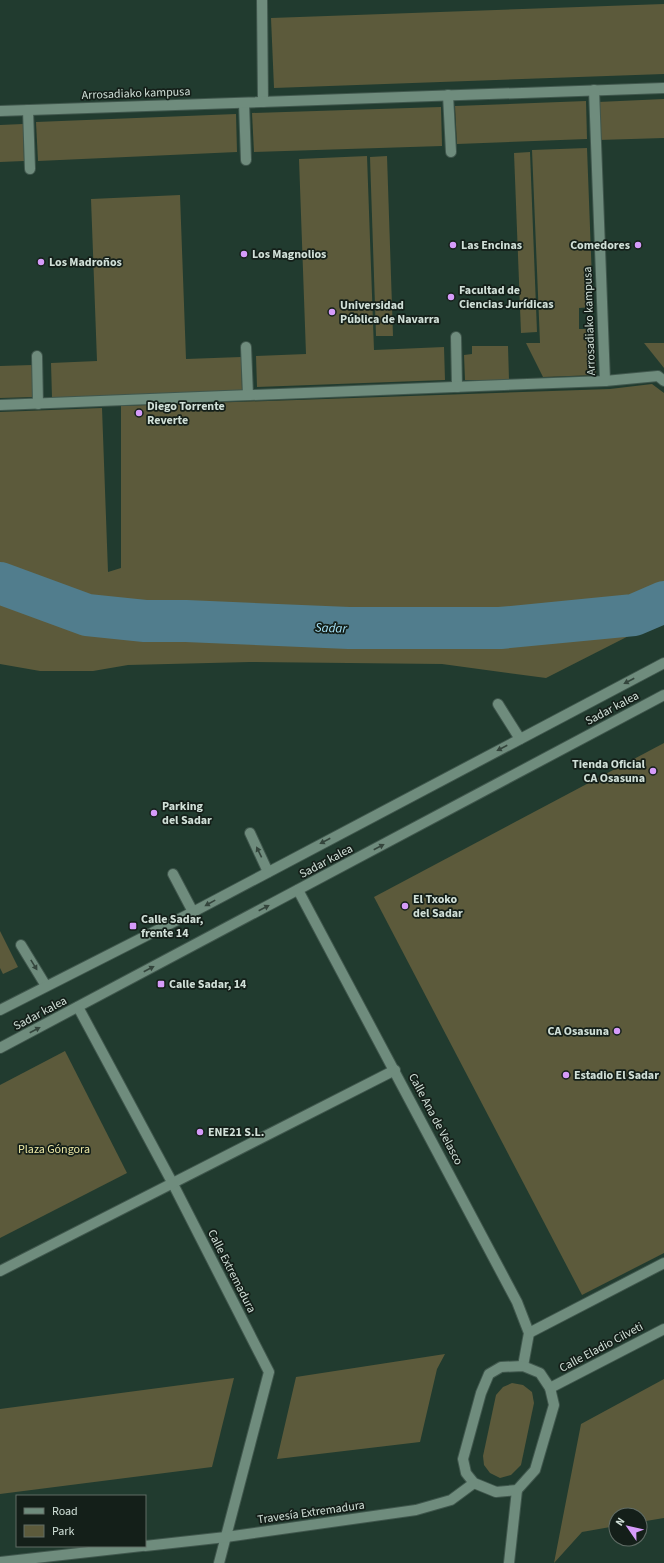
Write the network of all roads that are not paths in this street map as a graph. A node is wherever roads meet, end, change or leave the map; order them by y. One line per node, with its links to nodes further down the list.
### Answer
1 (262, 0): 5 (street)
2 (664, 88): 3 (street, Arrosadiako kampusa)
3 (594, 90): 4 (street, Arrosadiako kampusa); 15 (street, Arrosadiako kampusa)
4 (448, 95): 5 (street, Arrosadiako kampusa); 9 (street)
5 (263, 102): 6 (street, Arrosadiako kampusa)
6 (244, 103): 7 (street, Arrosadiako kampusa); 10 (street)
7 (28, 110): 8 (street, Arrosadiako kampusa); 11 (street)
8 (0, 111)
9 (451, 152)
10 (246, 160)
11 (30, 169)
12 (456, 337): 17 (street)
13 (246, 347): 18 (street)
14 (38, 356): 19 (street)
15 (605, 381): 16 (street); 17 (street, Arrosadiako kampusa)
16 (664, 381)
17 (457, 387): 18 (street, Arrosadiako kampusa)
18 (248, 395): 19 (street, Arrosadiako kampusa)
19 (38, 404): 20 (street, Arrosadiako kampusa)
20 (0, 405)
21 (664, 663): 24 (street, Sadar kalea, one-way to 24)
22 (664, 695): 28 (street, Sadar kalea, one-way to 22)
23 (498, 704): 24 (street)
24 (520, 739): 26 (street, Sadar kalea, one-way to 26)
25 (250, 833): 26 (street, one-way to 25)
26 (268, 872): 29 (street, Sadar kalea, one-way to 29)
27 (173, 874): 29 (street)
28 (298, 890): 32 (street, Sadar kalea, one-way to 28); 35 (street, Calle Ana de Velasco)
29 (193, 912): 31 (street, Sadar kalea)
30 (21, 945): 31 (street, one-way to 31)
31 (46, 986): 33 (street, Sadar kalea)
32 (78, 1007): 34 (street, Sadar kalea, one-way to 32); 36 (street, Calle Extremadura)
33 (0, 1010)
34 (0, 1048)
35 (395, 1070): 36 (street); 40 (street, Calle Ana de Velasco)
36 (173, 1184): 38 (street); 45 (street, Calle Extremadura)
37 (664, 1263): 40 (street)
38 (0, 1271)
39 (664, 1329): 42 (street, Calle Eladio Cilveti)
40 (529, 1333): 41 (street)
41 (523, 1366): 42 (street); 43 (street)
42 (550, 1388): 44 (street)
43 (474, 1483): 44 (street); 45 (street, Travesía Extremadura)
44 (517, 1490): 50 (street)
45 (226, 1537): 46 (street, Travesía Extremadura); 49 (street, Calle Extremadura)
46 (146, 1546)
47 (133, 1547): 48 (street)
48 (0, 1562)
49 (219, 1563)
50 (509, 1563)

